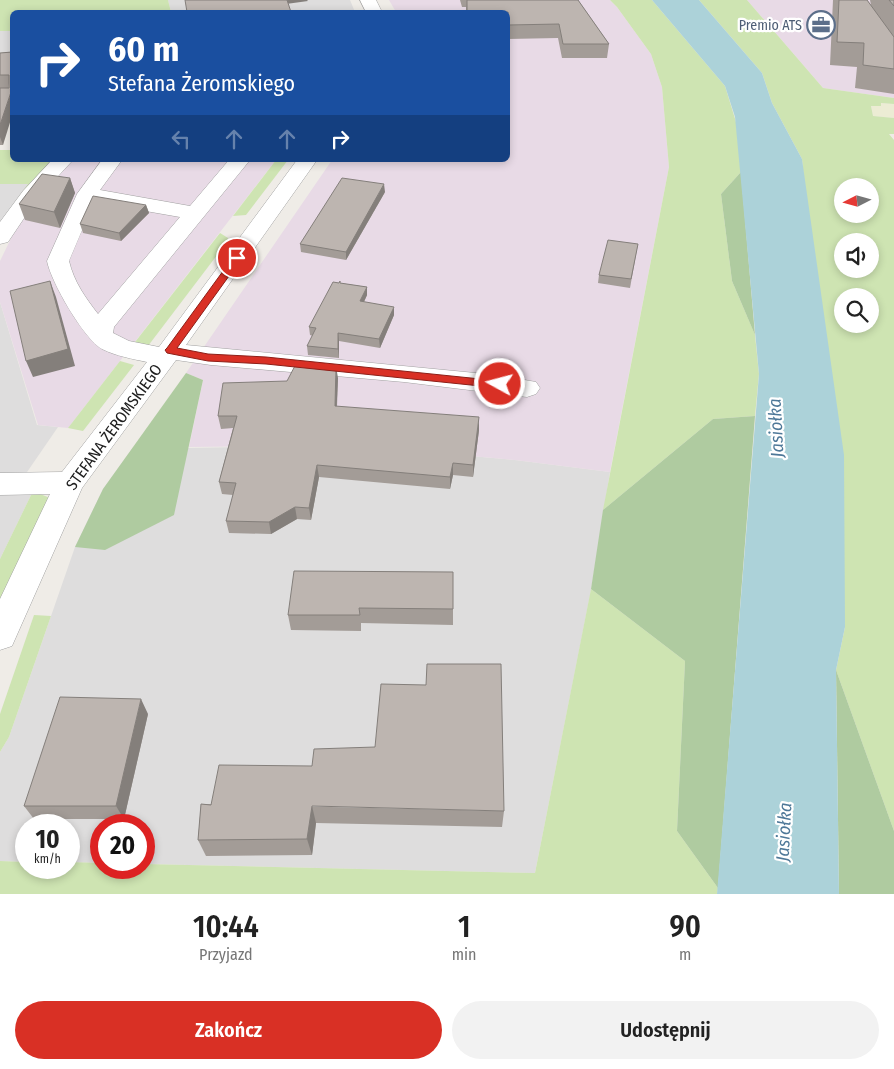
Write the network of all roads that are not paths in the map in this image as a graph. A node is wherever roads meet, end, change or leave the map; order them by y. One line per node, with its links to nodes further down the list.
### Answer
1 (61, 162): 7 (street)
2 (111, 162): 5 (street)
3 (238, 162): 6 (street)
4 (306, 162): 9 (street, STEFANA ŻEROMSKIEGO)
5 (87, 194): 6 (street); 8 (street)
6 (195, 212): 8 (street)
7 (0, 237)
8 (101, 334): 9 (street)
9 (168, 354): 10 (street); 11 (street, STEFANA ŻEROMSKIEGO)
10 (527, 388)
11 (70, 483): 12 (street); 13 (street, STEFANA ŻEROMSKIEGO)
12 (0, 484)
13 (0, 636)

